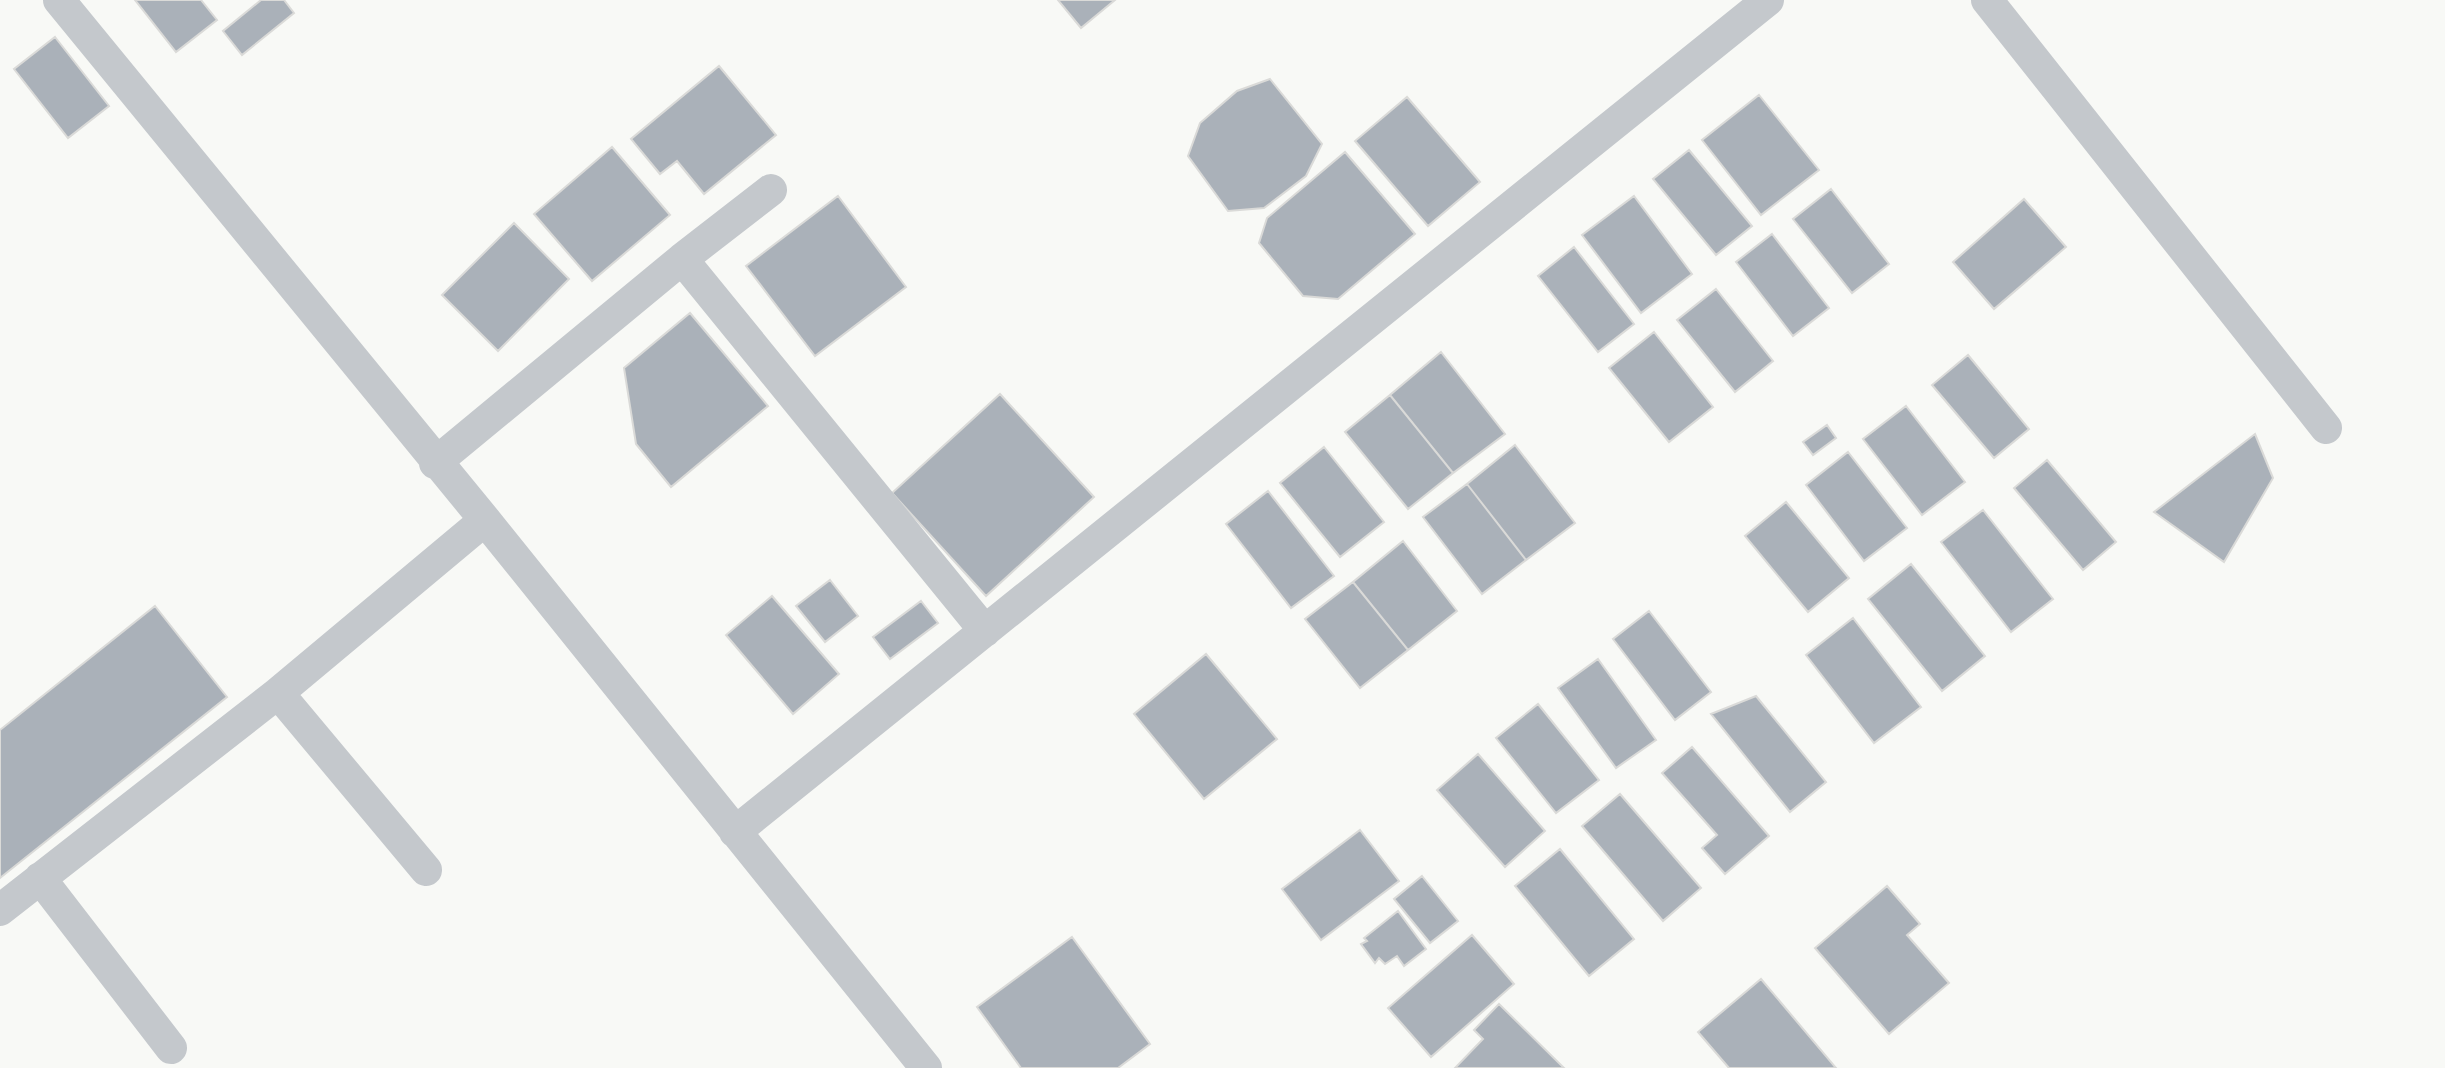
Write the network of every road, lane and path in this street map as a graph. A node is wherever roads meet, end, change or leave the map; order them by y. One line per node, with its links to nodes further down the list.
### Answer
1 (59, 0): 7 (street)
2 (1768, 0): 9 (street)
3 (1987, 0): 6 (street)
4 (771, 190): 5 (street)
5 (682, 259): 7 (street); 9 (street)
6 (2326, 428)
7 (435, 463): 8 (street)
8 (485, 520): 10 (street); 11 (street)
9 (985, 631): 11 (street)
10 (278, 693): 12 (street); 13 (street)
11 (735, 832): 16 (street)
12 (426, 870)
13 (40, 878): 14 (street); 15 (street)
14 (0, 910)
15 (171, 1048)
16 (926, 1068)

